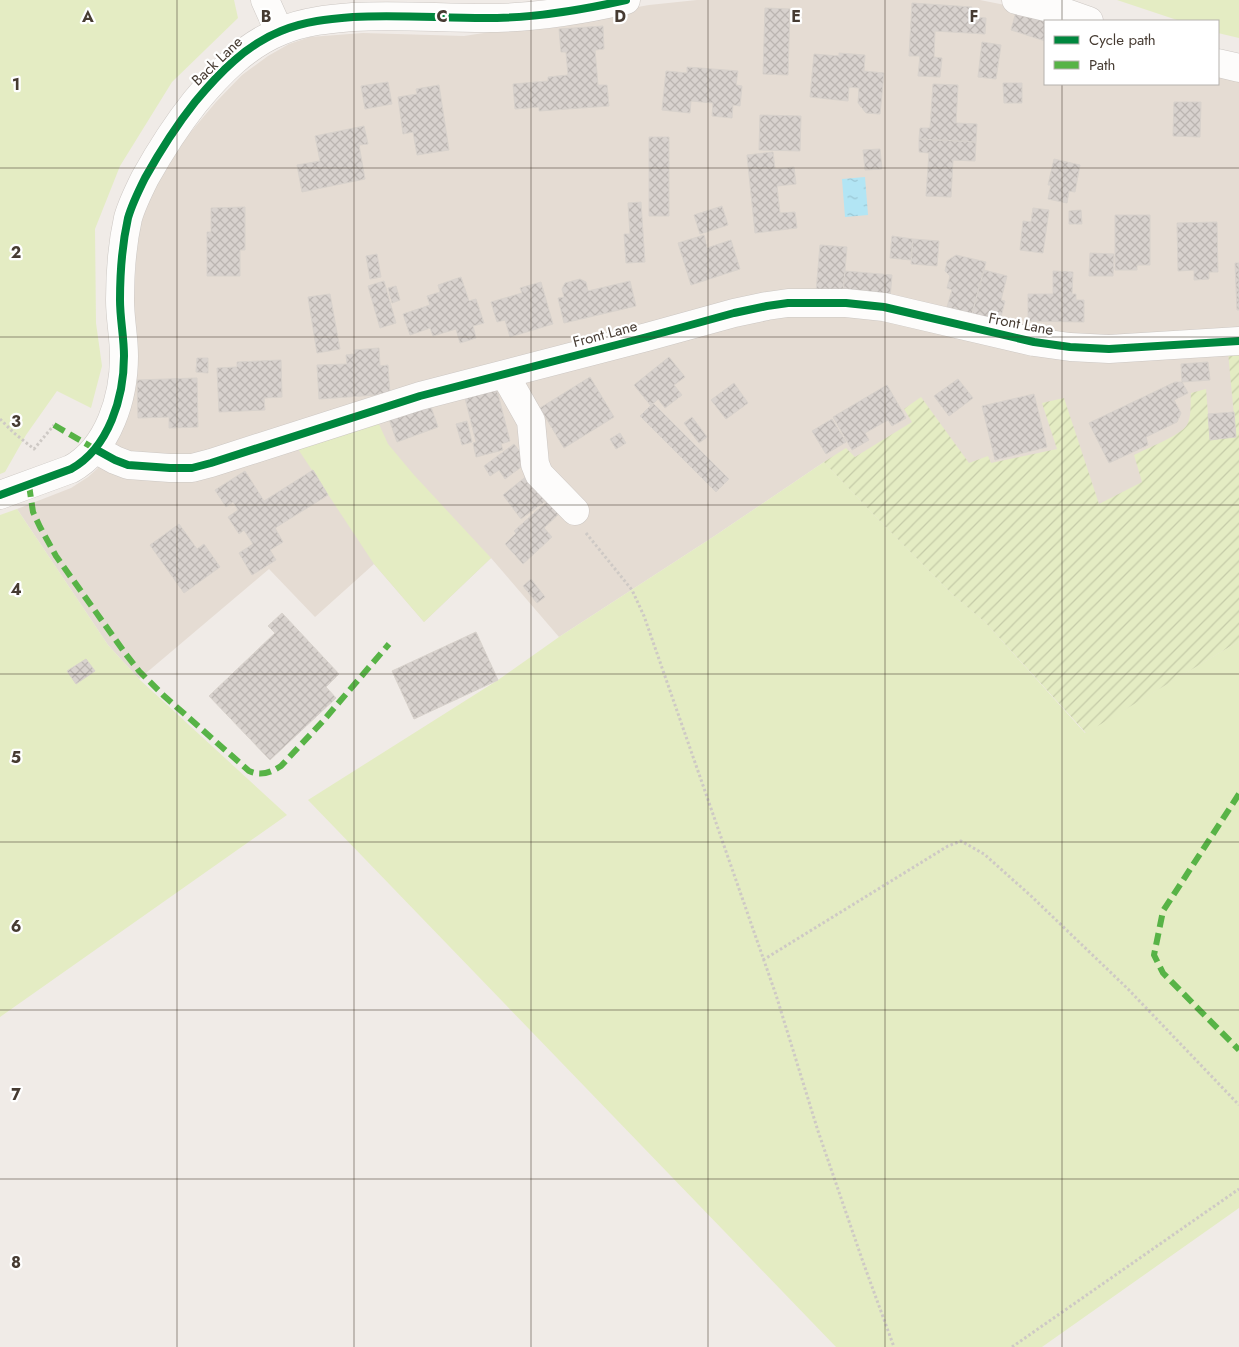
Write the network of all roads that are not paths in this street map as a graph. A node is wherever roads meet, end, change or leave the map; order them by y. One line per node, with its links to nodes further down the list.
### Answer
1 (264, 0): 5 (street)
2 (626, 0): 5 (street, Back Lane)
3 (1016, 0): 4 (street)
4 (1086, 20)
5 (279, 31): 10 (street, Back Lane)
6 (1219, 63): 7 (street)
7 (1239, 68)
8 (1239, 341): 9 (street, Front Lane)
9 (505, 375): 10 (street, Front Lane); 12 (street)
10 (95, 449): 11 (street)
11 (0, 495)
12 (575, 511)

